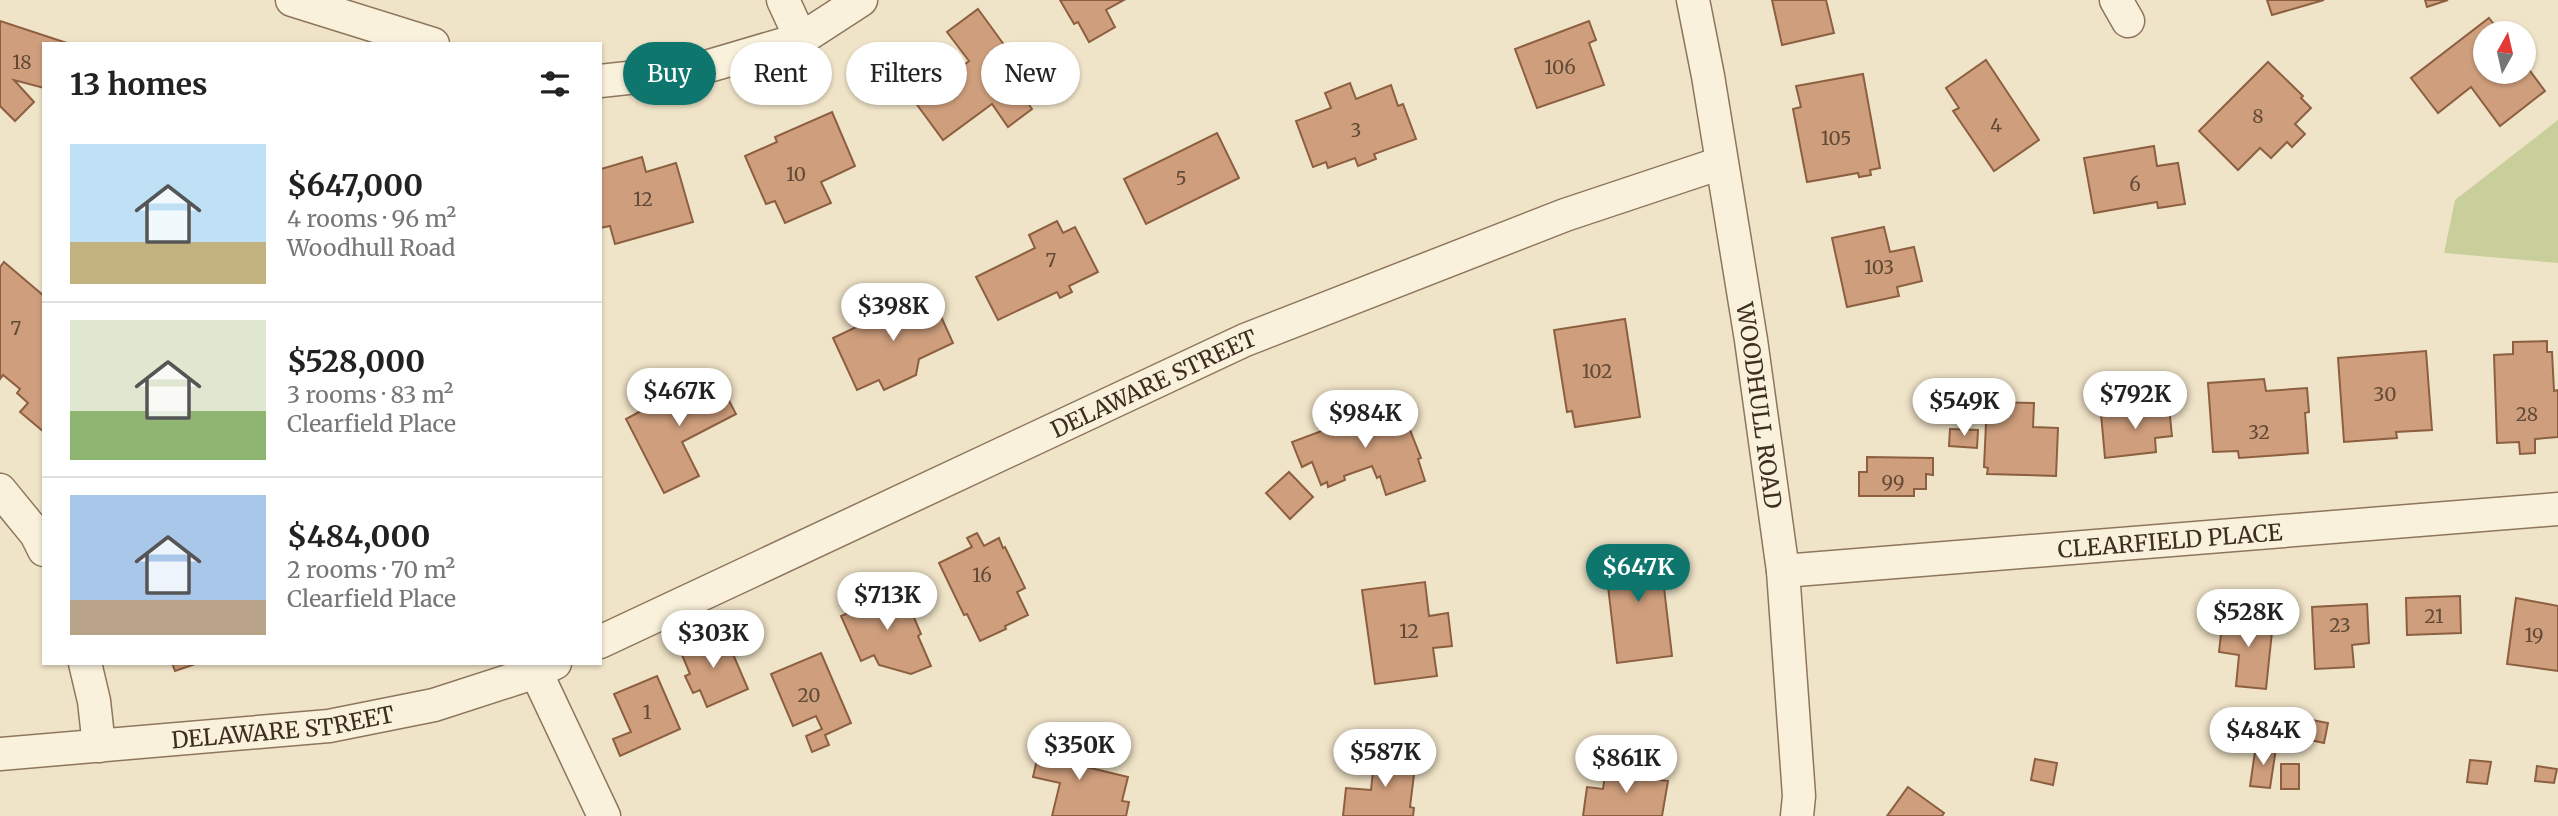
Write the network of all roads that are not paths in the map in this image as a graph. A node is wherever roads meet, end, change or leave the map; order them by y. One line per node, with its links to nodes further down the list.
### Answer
1 (292, 0): 6 (street)
2 (783, 0): 5 (street)
3 (861, 0): 5 (street)
4 (1693, 0): 8 (street, WOODHULL ROAD)
5 (801, 39): 7 (street)
6 (427, 42)
7 (602, 81)
8 (1721, 163): 12 (street, WOODHULL ROAD); 13 (street, DELAWARE STREET)
9 (0, 490): 11 (street)
10 (2558, 509): 12 (street, CLEARFIELD PLACE)
11 (42, 546)
12 (1783, 570): 19 (street, WOODHULL ROAD)
13 (602, 641)
14 (85, 665): 16 (street)
15 (546, 668): 16 (street, DELAWARE STREET); 18 (street)
16 (99, 746): 17 (street, DELAWARE STREET)
17 (0, 754)
18 (604, 816)
19 (1797, 816)

